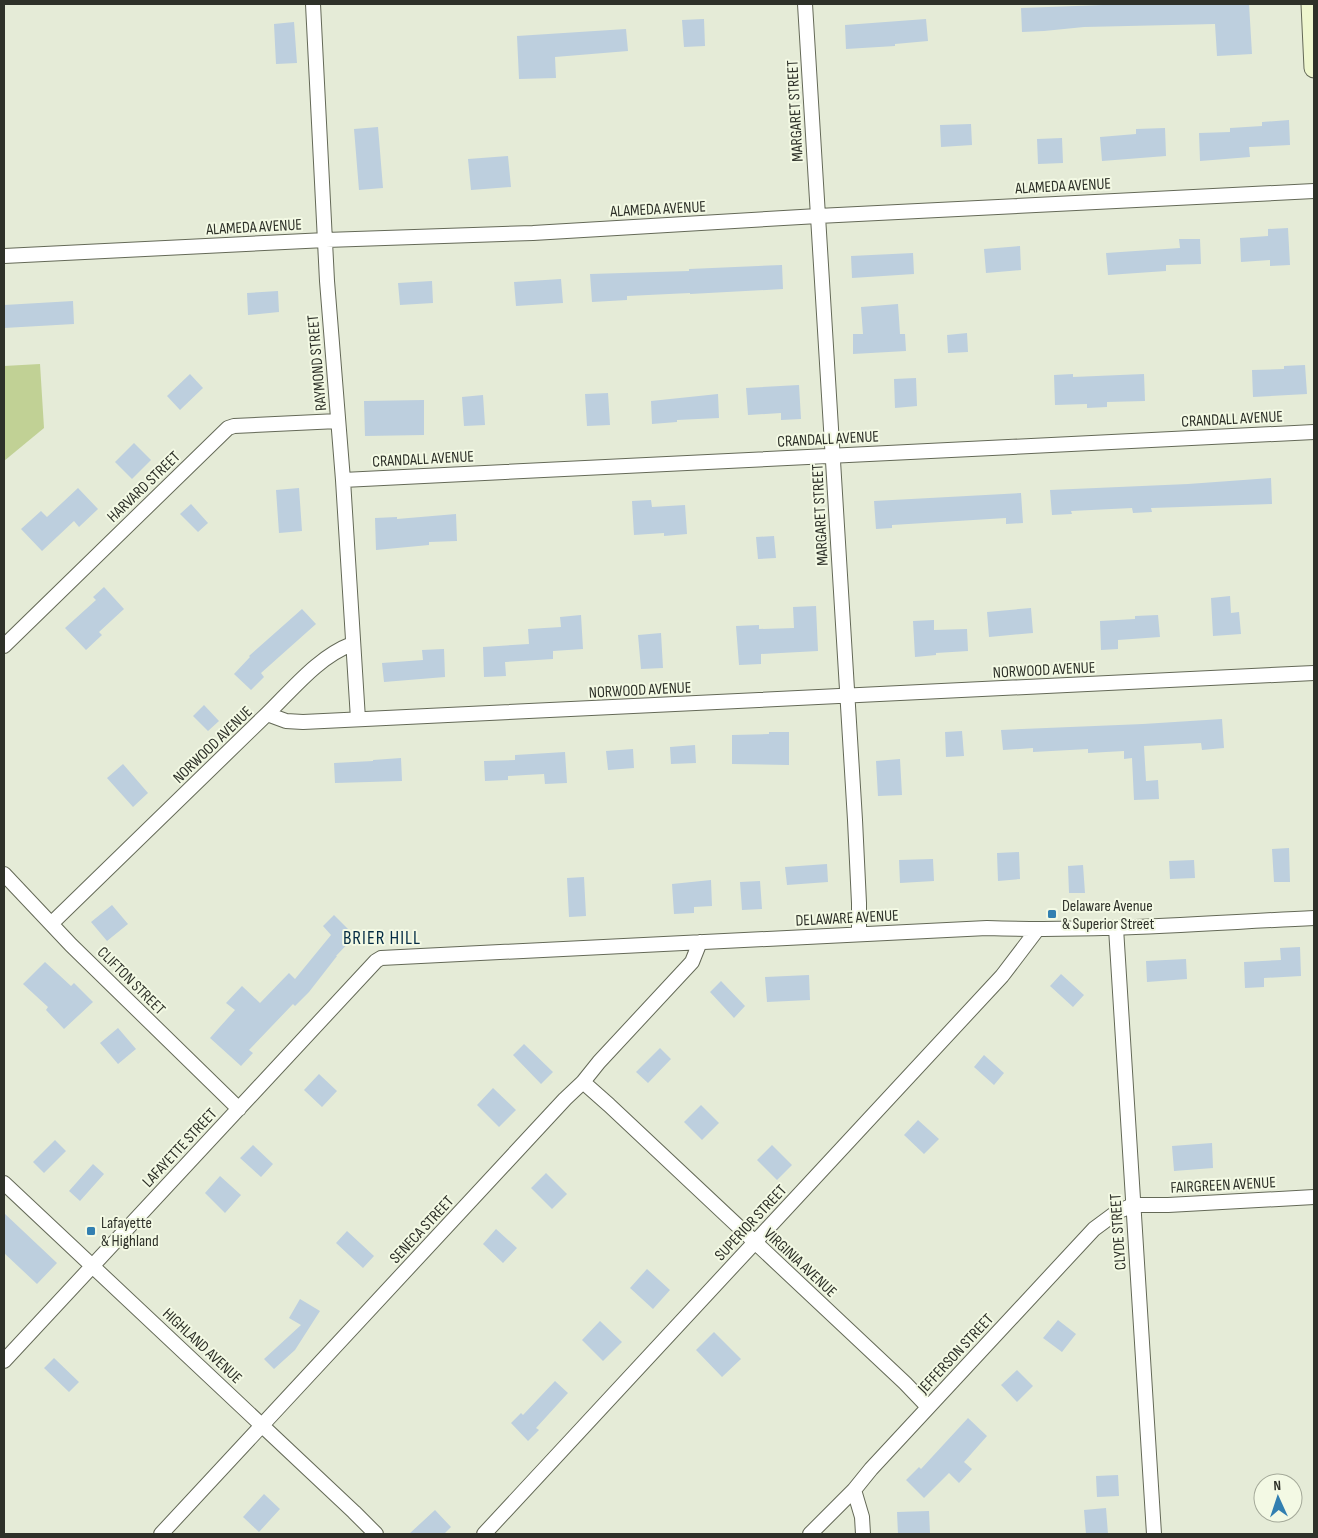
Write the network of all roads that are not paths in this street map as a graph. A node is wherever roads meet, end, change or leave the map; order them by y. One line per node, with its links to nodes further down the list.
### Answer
1 (313, 4): 7 (street, RAYMOND STREET)
2 (805, 4): 6 (street, MARGARET STREET)
3 (1311, 4): 4 (main road)
4 (1314, 68)
5 (1314, 191): 6 (street, ALAMEDA AVENUE)
6 (818, 216): 7 (street, ALAMEDA AVENUE); 11 (street, MARGARET STREET)
7 (326, 240): 8 (street, ALAMEDA AVENUE); 9 (street, RAYMOND STREET)
8 (4, 256)
9 (338, 421): 12 (street, RAYMOND STREET); 14 (street, HARVARD STREET)
10 (1314, 432): 11 (street, CRANDALL AVENUE)
11 (833, 455): 12 (street, CRANDALL AVENUE); 16 (street, MARGARET STREET)
12 (343, 480): 13 (street, RAYMOND STREET)
13 (352, 644): 17 (street); 18 (street, RAYMOND STREET)
14 (4, 646)
15 (1314, 673): 16 (street, NORWOOD AVENUE)
16 (846, 696): 18 (street, NORWOOD AVENUE); 24 (street, MARGARET STREET)
17 (267, 714): 18 (street, NORWOOD AVENUE); 21 (street, NORWOOD AVENUE)
18 (358, 719)
19 (4, 874): 21 (street, CLIFTON STREET)
20 (1314, 918): 22 (street, DELAWARE AVENUE)
21 (52, 924): 28 (street, CLIFTON STREET)
22 (1116, 928): 23 (street, DELAWARE AVENUE); 31 (street, CLYDE STREET)
23 (1037, 930): 24 (street, DELAWARE AVENUE); 32 (street, SUPERIOR STREET)
24 (859, 934): 25 (street, DELAWARE AVENUE)
25 (700, 942): 26 (street, DELAWARE AVENUE); 27 (street, SENECA STREET)
26 (381, 958): 28 (street, LAFAYETTE STREET)
27 (583, 1082): 32 (street, VIRGINIA AVENUE); 36 (street, SENECA STREET)
28 (239, 1109): 33 (street, LAFAYETTE STREET)
29 (4, 1183): 33 (street, HIGHLAND AVENUE)
30 (1314, 1197): 31 (street, FAIRGREEN AVENUE)
31 (1133, 1205): 35 (street, JEFFERSON STREET); 43 (street, CLYDE STREET)
32 (755, 1242): 35 (street, VIRGINIA AVENUE); 40 (street, SUPERIOR STREET)
33 (92, 1266): 34 (street, LAFAYETTE STREET); 36 (street, HIGHLAND AVENUE)
34 (4, 1361)
35 (928, 1407): 37 (street, JEFFERSON STREET)
36 (262, 1425): 38 (street, SENECA STREET); 39 (street, HIGHLAND AVENUE)
37 (854, 1490): 41 (street, JEFFERSON STREET); 42 (street)
38 (161, 1534)
39 (376, 1534)
40 (484, 1534)
41 (810, 1534)
42 (863, 1534)
43 (1154, 1534)

